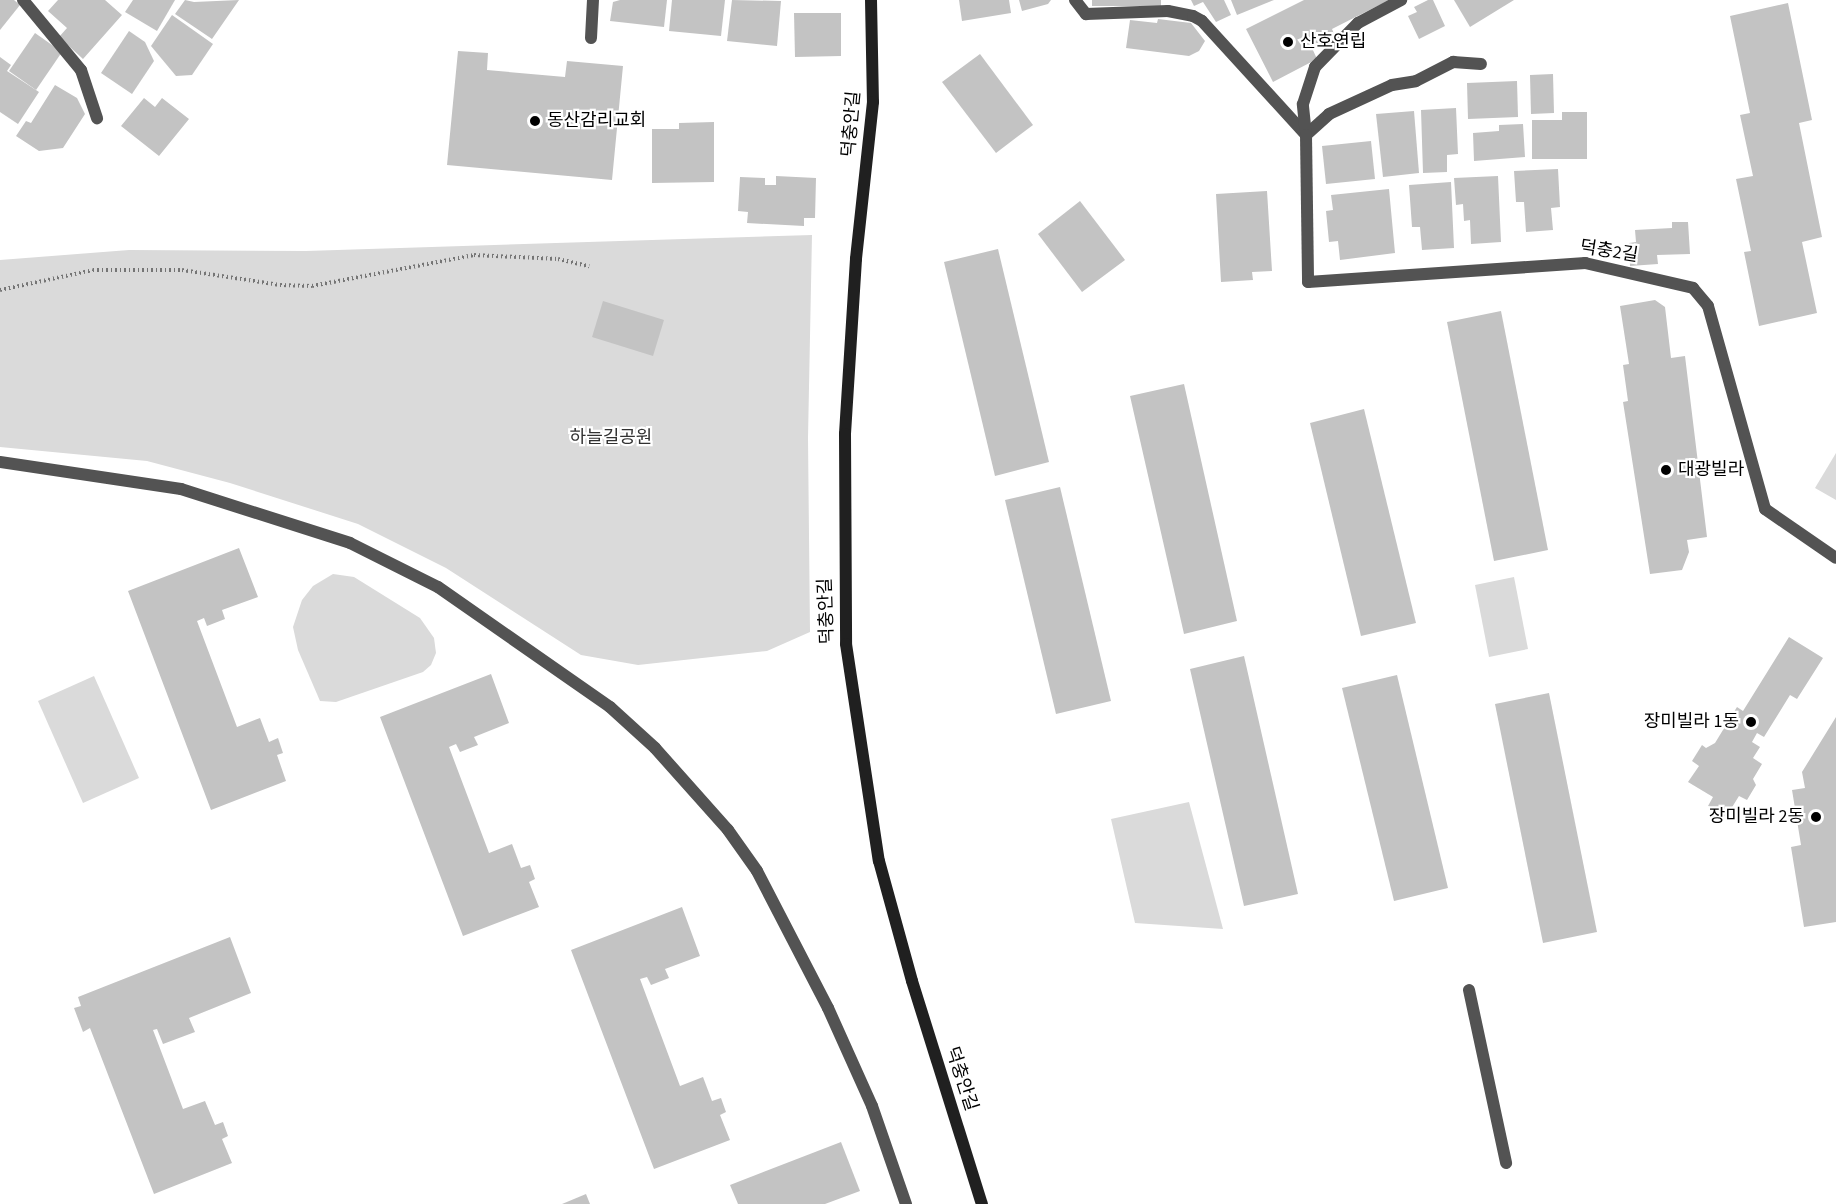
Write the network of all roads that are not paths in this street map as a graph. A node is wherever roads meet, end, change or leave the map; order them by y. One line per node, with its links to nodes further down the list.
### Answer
1 (23, 0): 8 (street)
2 (593, 0): 6 (street)
3 (871, 0): 15 (street, 덕충안길)
4 (1075, 0): 9 (street)
5 (1401, 0): 9 (street, 덕충2길)
6 (591, 38)
7 (1480, 64): 9 (street)
8 (97, 118)
9 (1306, 135): 11 (street, 덕충2길)
10 (0, 462): 14 (street)
11 (1836, 558)
12 (1469, 990): 13 (street)
13 (1506, 1163)
14 (906, 1204)
15 (982, 1204)

